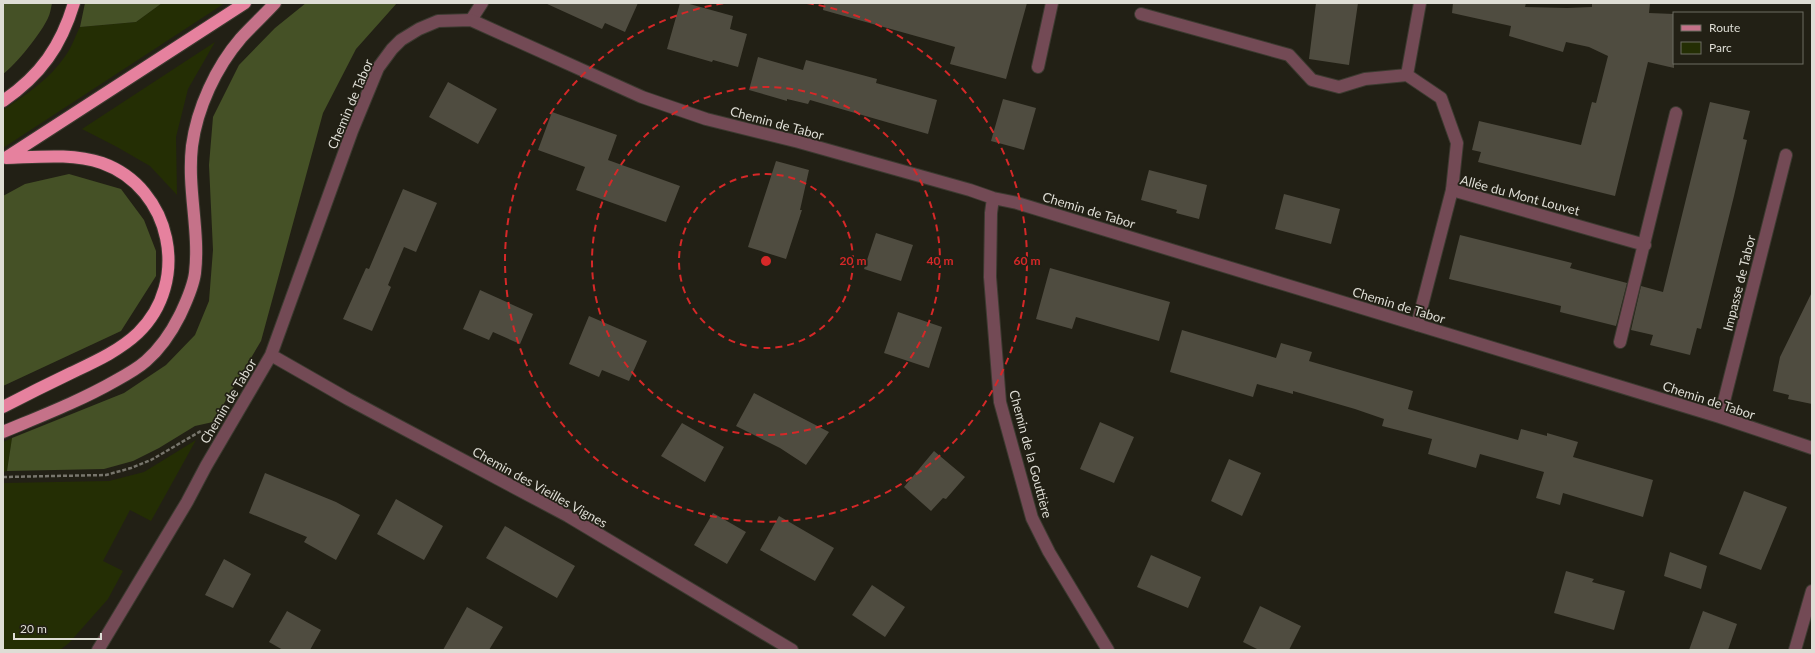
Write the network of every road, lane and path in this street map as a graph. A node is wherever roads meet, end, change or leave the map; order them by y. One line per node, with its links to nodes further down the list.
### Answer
1 (74, 3): 11 (highway)
2 (245, 3): 14 (highway)
3 (275, 3): 24 (main road)
4 (482, 3): 8 (street)
5 (1052, 3): 9 (street)
6 (1420, 3): 10 (street)
7 (1141, 14): 10 (street)
8 (471, 20): 16 (street, Chemin de Tabor); 20 (street, Chemin de Tabor)
9 (1038, 67)
10 (1406, 75): 15 (street)
11 (3, 101)
12 (1676, 113): 17 (street)
13 (1786, 155): 22 (street, Impasse de Tabor)
14 (5, 159): 21 (highway)
15 (1452, 190): 17 (street, Allée du Mont Louvet); 18 (street, Allée du Mont Louvet)
16 (993, 198): 18 (street, Chemin de Tabor); 30 (street, Chemin de la Gouttière)
17 (1645, 245): 19 (street)
18 (1417, 325): 22 (street, Chemin de Tabor)
19 (1620, 342)
20 (271, 355): 23 (street, Chemin de Tabor); 29 (street, Chemin des Vieilles Vignes)
21 (3, 406)
22 (1720, 417): 25 (street, Chemin de Tabor)
23 (229, 428): 26 (path); 28 (street, Chemin de Tabor)
24 (3, 432)
25 (1812, 448)
26 (3, 477)
27 (1812, 591): 31 (street)
28 (98, 650)
29 (792, 650)
30 (1108, 650)
31 (1794, 650)

